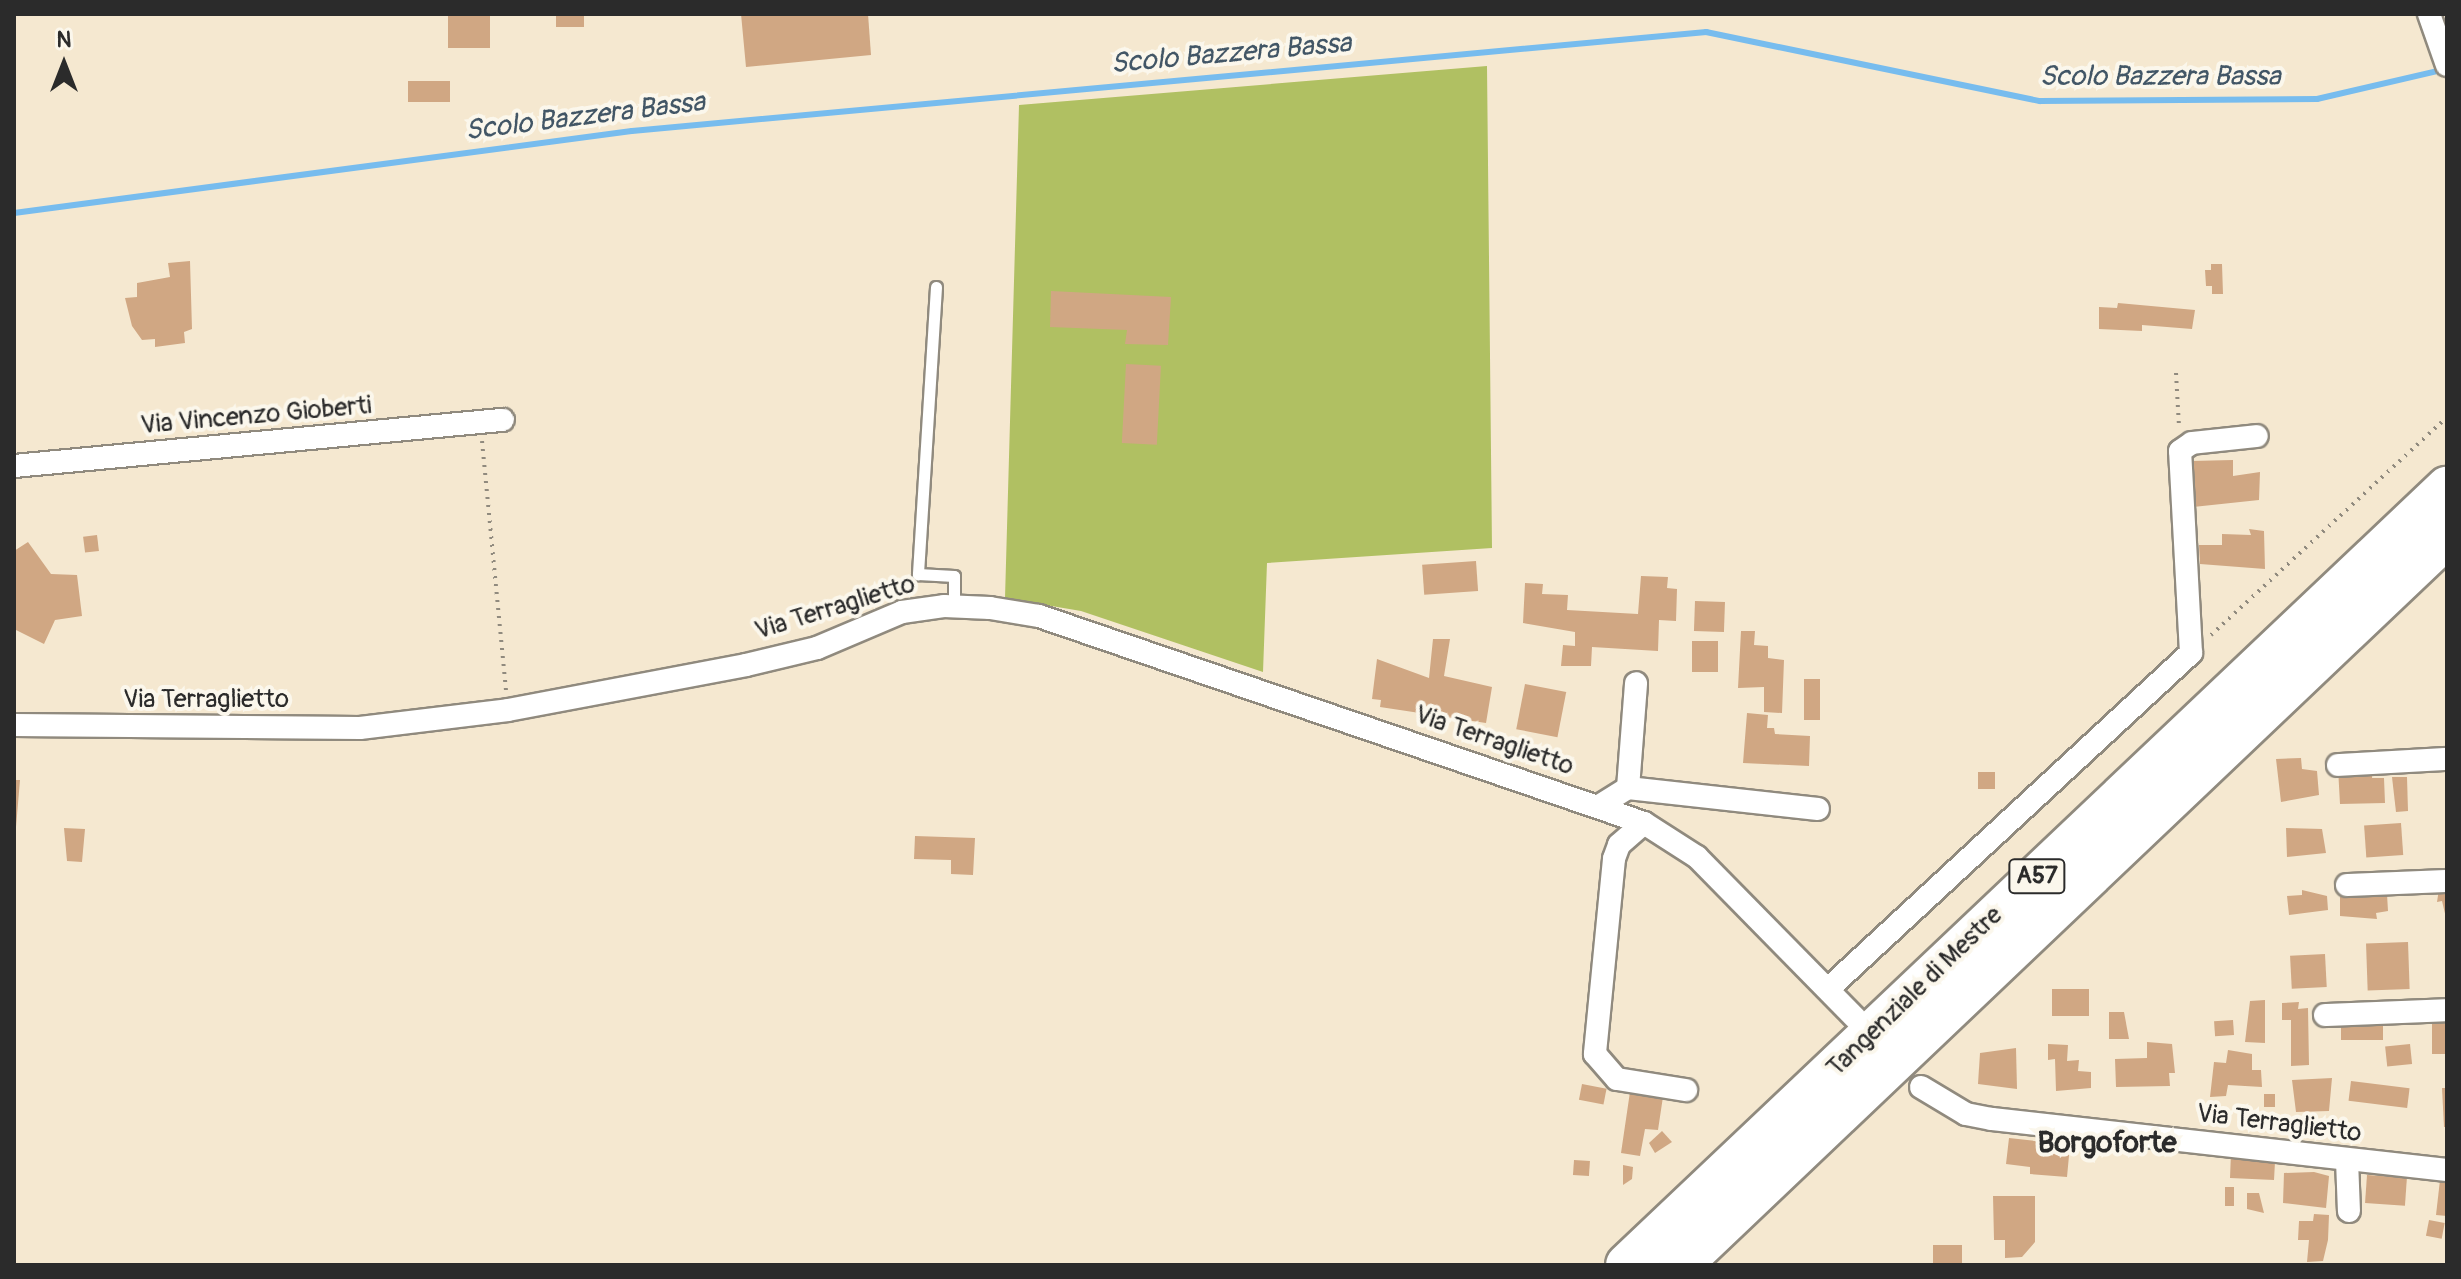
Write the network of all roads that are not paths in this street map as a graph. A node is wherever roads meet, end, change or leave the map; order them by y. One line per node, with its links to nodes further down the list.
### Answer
1 (2429, 14): 2 (street)
2 (2447, 65)
3 (936, 287): 9 (lane)
4 (503, 420): 6 (street, Via Vincenzo Gioberti)
5 (2257, 436): 20 (street)
6 (14, 466)
7 (2447, 488): 29 (highway, Tangenziale di Mestre / A57)
8 (2447, 536): 30 (highway, Tangenziale di Mestre / A57)
9 (954, 606): 11 (street, Via Terraglietto); 15 (street, Via Terraglietto)
10 (1636, 683): 14 (street)
11 (14, 725)
12 (2447, 759): 13 (street)
13 (2338, 765)
14 (1628, 788): 15 (street); 16 (street)
15 (1599, 806): 17 (street, Via Terraglietto)
16 (1818, 809)
17 (1644, 823): 20 (street, Via Terraglietto); 25 (street)
18 (2447, 881): 19 (street)
19 (2347, 885)
20 (1828, 989): 23 (street, Via Terraglietto)
21 (2447, 1010): 22 (street)
22 (2325, 1015)
23 (1855, 1018)
24 (1921, 1087): 26 (street, Via Terraglietto)
25 (1686, 1090)
26 (2347, 1160): 27 (street, Via Terraglietto); 28 (street)
27 (2447, 1170)
28 (2349, 1211)
29 (1627, 1265)
30 (1680, 1265)

